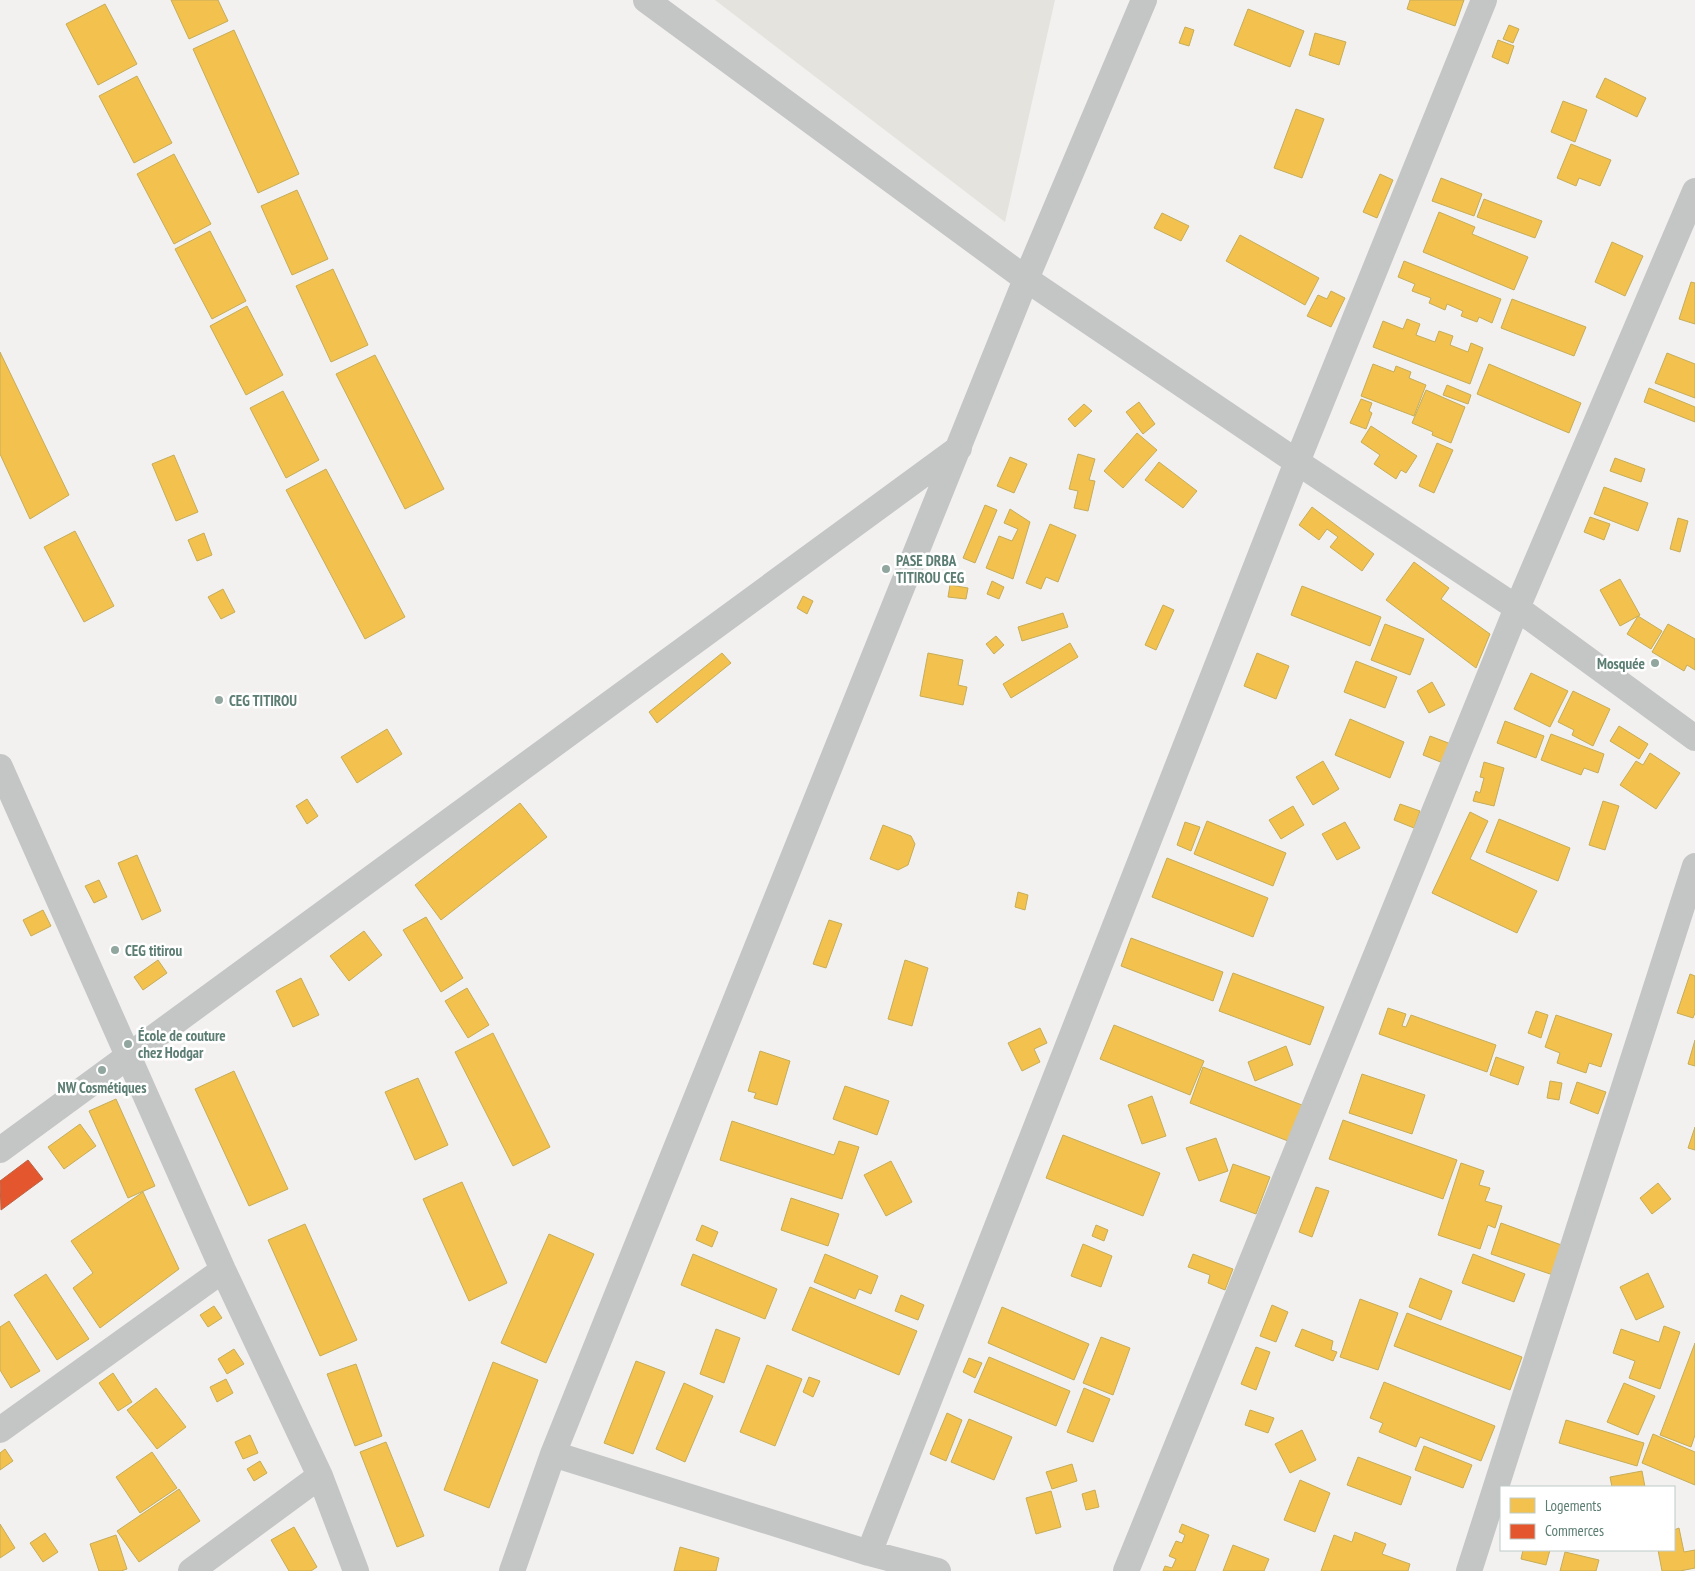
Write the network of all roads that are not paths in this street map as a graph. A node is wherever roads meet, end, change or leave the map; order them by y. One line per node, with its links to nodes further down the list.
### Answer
1 (646, 0): 5 (street)
2 (1144, 0): 5 (street)
3 (1484, 0): 7 (street)
4 (1695, 191): 8 (street)
5 (1026, 279): 6 (street); 7 (street)
6 (959, 448): 12 (street); 16 (street)
7 (1297, 462): 8 (street); 18 (street)
8 (1517, 608): 9 (street); 23 (street)
9 (1695, 738)
10 (0, 767): 12 (street)
11 (1695, 866): 24 (street)
12 (128, 1056): 13 (street); 14 (street)
13 (0, 1150)
14 (223, 1270): 15 (street); 17 (street)
15 (0, 1430)
16 (553, 1454): 18 (street); 21 (street)
17 (320, 1476): 19 (street); 20 (street)
18 (869, 1553): 22 (street)
19 (192, 1571)
20 (356, 1571)
21 (512, 1571)
22 (938, 1571)
23 (1126, 1571)
24 (1469, 1571)

